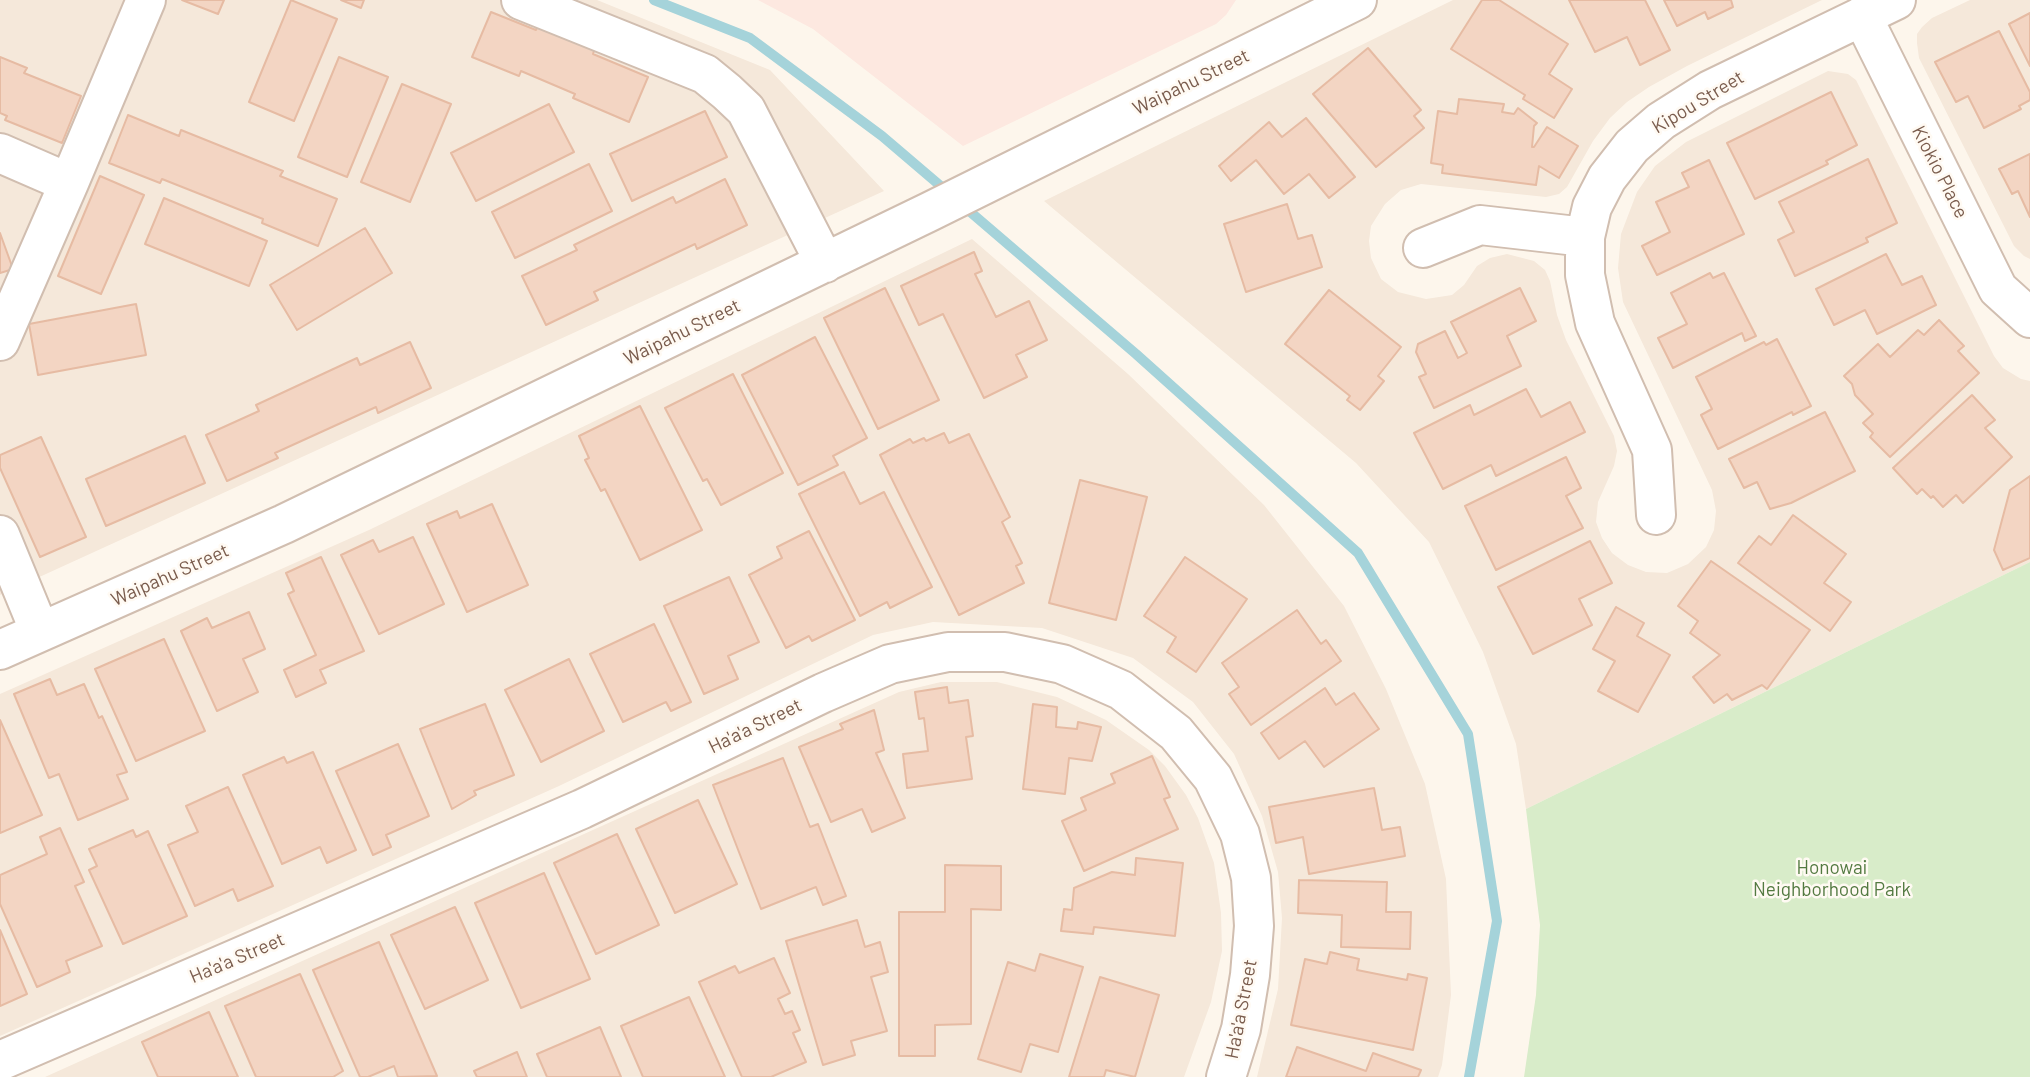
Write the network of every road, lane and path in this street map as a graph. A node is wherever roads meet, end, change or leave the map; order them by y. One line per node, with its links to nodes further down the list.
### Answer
1 (146, 0): 8 (street)
2 (521, 0): 11 (street)
3 (1357, 0): 5 (street, Waipahu Street)
4 (1896, 0): 6 (street, Kipou Street)
5 (1318, 9): 11 (street, Waipahu Street)
6 (1862, 16): 9 (street, Kipou Street); 12 (street, Kiokio Place)
7 (0, 153): 8 (street)
8 (69, 183): 13 (street)
9 (1585, 237): 10 (street); 14 (street, Kipou Street)
10 (1423, 248)
11 (825, 263): 16 (street, Waipahu Street)
12 (2030, 318)
13 (0, 341)
14 (1656, 515)
15 (0, 535): 16 (street)
16 (40, 632): 17 (street, Waipahu Street)
17 (0, 650)
18 (0, 1061): 19 (street, Ha'a'a Street)
19 (1226, 1077)

